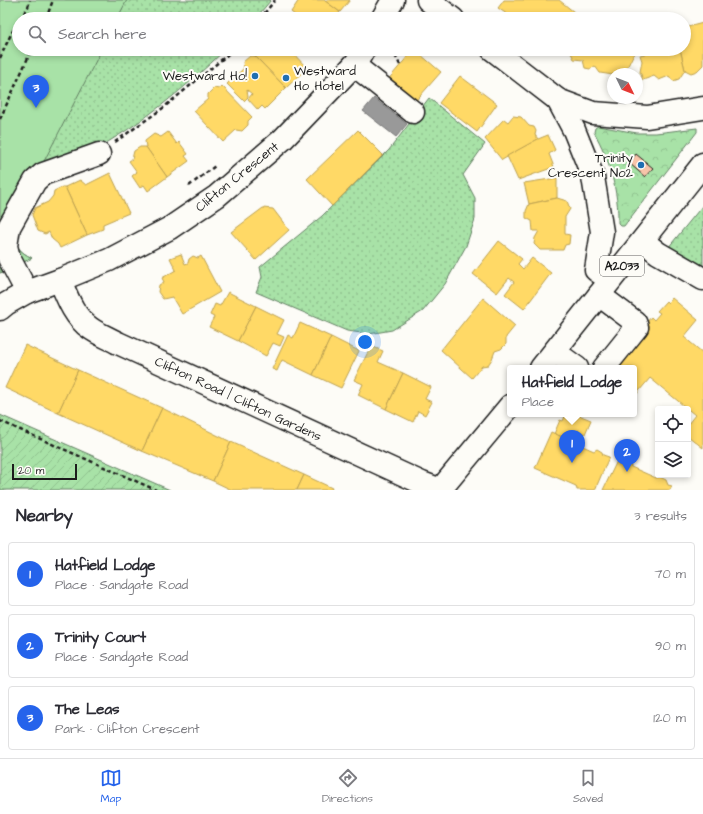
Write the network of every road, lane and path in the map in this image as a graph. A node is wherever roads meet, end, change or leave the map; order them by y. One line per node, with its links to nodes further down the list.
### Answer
1 (30, 0): 6 (path)
2 (53, 0): 7 (path)
3 (275, 0): 8 (path)
4 (393, 0): 9 (street)
5 (428, 0): 10 (street)
6 (25, 12)
7 (49, 12)
8 (266, 12)
9 (386, 12)
10 (444, 12)
11 (12, 32): 17 (path)
12 (29, 56): 22 (path)
13 (226, 56): 23 (path)
14 (395, 56): 18 (path)
15 (501, 56): 19 (street)
16 (359, 57): 21 (street); 29 (street, Clifton Crescent)
17 (0, 58)
18 (400, 66)
19 (558, 100): 20 (street); 30 (street)
20 (703, 108)
21 (413, 112)
22 (0, 119)
23 (99, 154): 31 (street)
24 (219, 163): 26 (path)
25 (703, 164): 27 (street, A2033)
26 (183, 191)
27 (643, 241): 28 (street); 30 (street, A2033)
28 (703, 279)
29 (60, 280): 31 (street, Clifton Crescent); 39 (street, Clifton Road | Clifton Gardens)
30 (604, 288): 33 (street, A2033); 35 (street)
31 (27, 292): 32 (street, Clifton Crescent)
32 (0, 309)
33 (548, 360): 34 (street)
34 (566, 365)
35 (606, 365)
36 (507, 410): 39 (street)
37 (0, 421): 38 (path)
38 (156, 490)
39 (441, 490)

